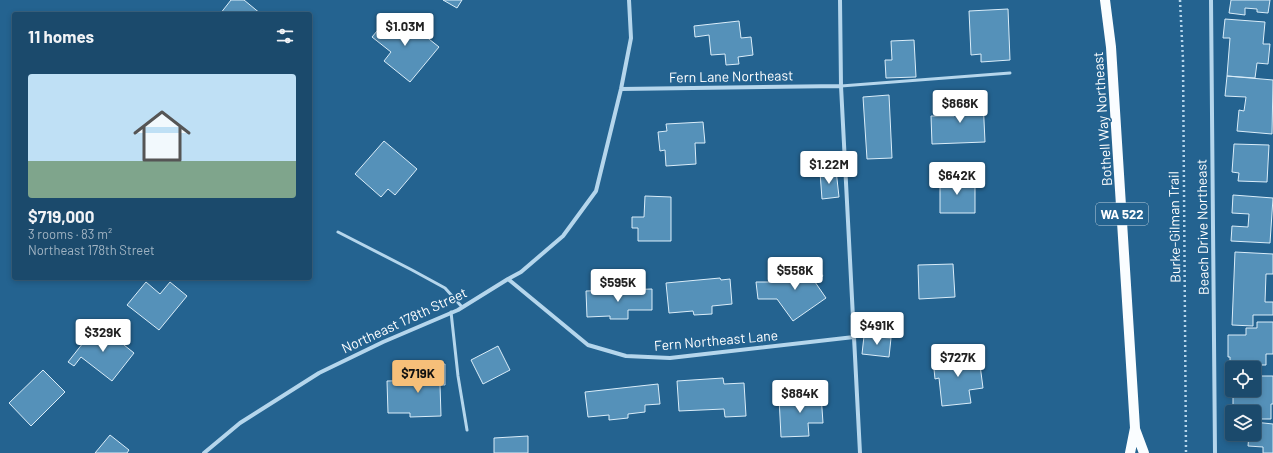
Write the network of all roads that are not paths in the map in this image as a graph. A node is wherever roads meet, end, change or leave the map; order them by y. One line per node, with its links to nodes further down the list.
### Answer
1 (629, 0): 7 (street, Northeast 178th Street)
2 (840, 0): 6 (street)
3 (1105, 0): 13 (main road, Bothell Way Northeast / WA 522)
4 (1211, 0): 19 (street, Beach Drive Northeast)
5 (1010, 73): 6 (lane)
6 (841, 86): 7 (street, Fern Lane Northeast); 12 (street)
7 (621, 89): 9 (street, Northeast 178th Street)
8 (338, 232): 10 (lane)
9 (508, 280): 10 (street, Northeast 178th Street); 12 (street, Fern Northeast Lane)
10 (462, 307): 11 (street, Northeast 178th Street)
11 (451, 312): 14 (lane); 15 (street, Northeast 178th Street)
12 (854, 337): 16 (street)
13 (1135, 428): 17 (main road, Bothell Way Northeast / WA 522); 18 (main road, Bothell Way Northeast / WA 522)
14 (467, 430)
15 (204, 453)
16 (860, 453)
17 (1130, 453)
18 (1144, 453)
19 (1215, 453)

